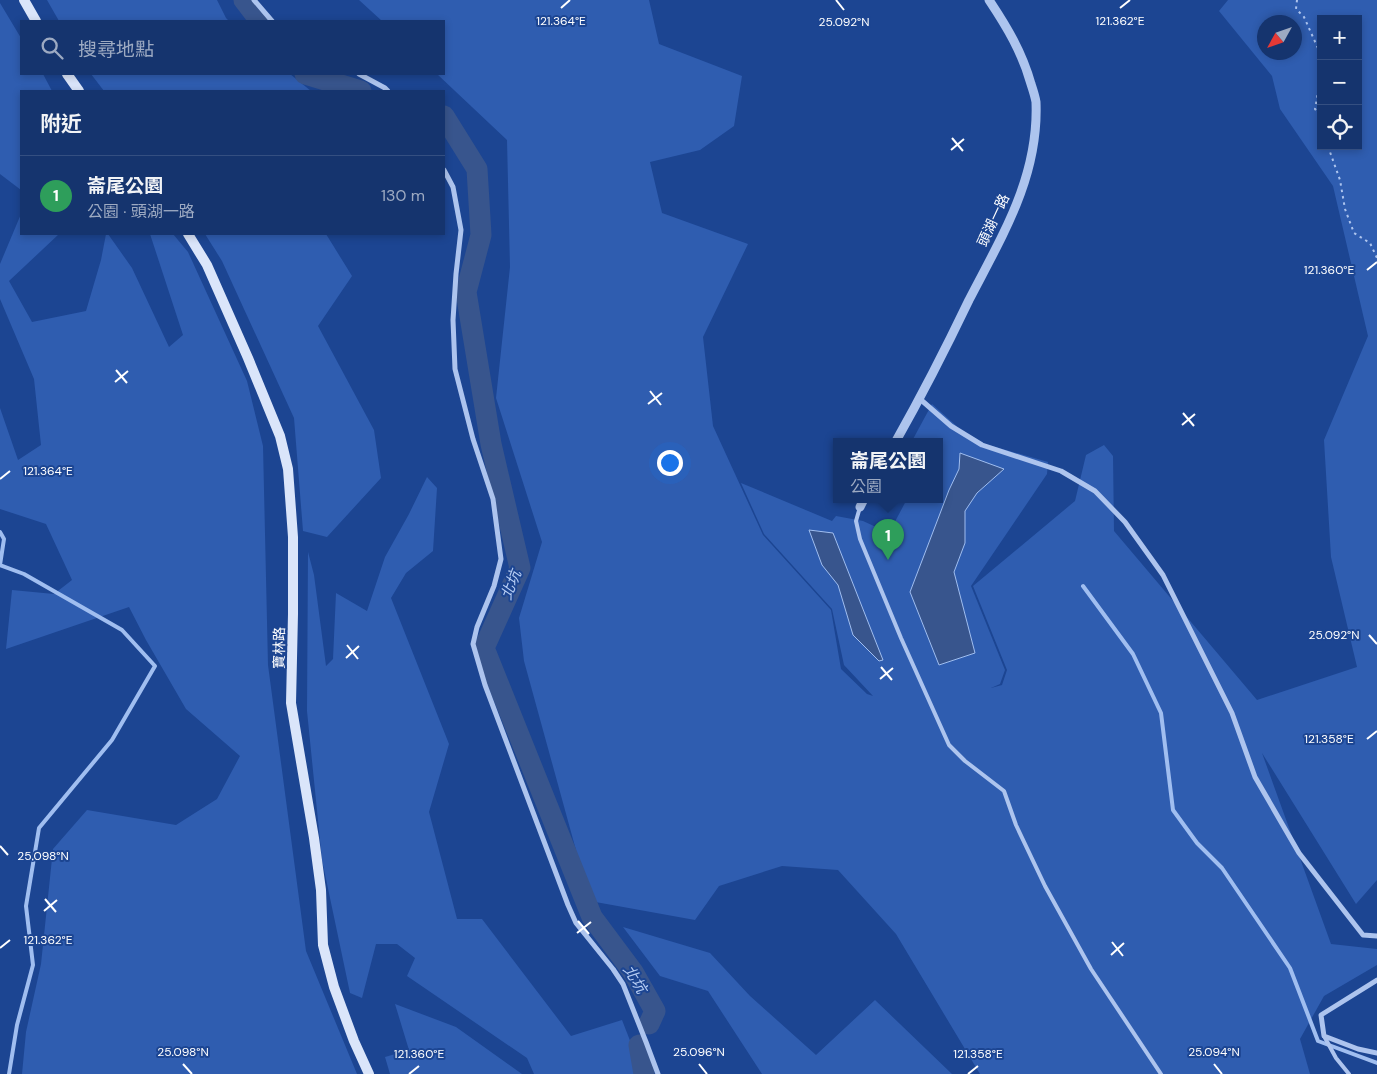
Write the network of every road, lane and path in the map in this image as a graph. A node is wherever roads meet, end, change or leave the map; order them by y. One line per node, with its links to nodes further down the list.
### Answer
1 (24, 0): 5 (main road)
2 (254, 0): 6 (street)
3 (988, 0): 18 (street, 頭湖一路)
4 (1297, 0): 7 (path)
5 (35, 20)
6 (271, 20)
7 (1317, 46)
8 (68, 75): 11 (main road)
9 (361, 75): 10 (street)
10 (387, 89)
11 (78, 90)
12 (1317, 98): 13 (path)
13 (1317, 111)
14 (1330, 150): 17 (path)
15 (445, 172): 26 (street)
16 (189, 235): 25 (main road, 寶林路)
17 (1377, 258)
18 (920, 399): 19 (street, 頭湖一路); 21 (street)
19 (898, 438)
20 (862, 503): 27 (lane)
21 (1377, 936)
22 (1377, 980): 23 (street)
23 (1325, 1037): 24 (street); 28 (lane)
24 (1377, 1053)
25 (369, 1074)
26 (658, 1074)
27 (1162, 1074)
28 (1349, 1074)

